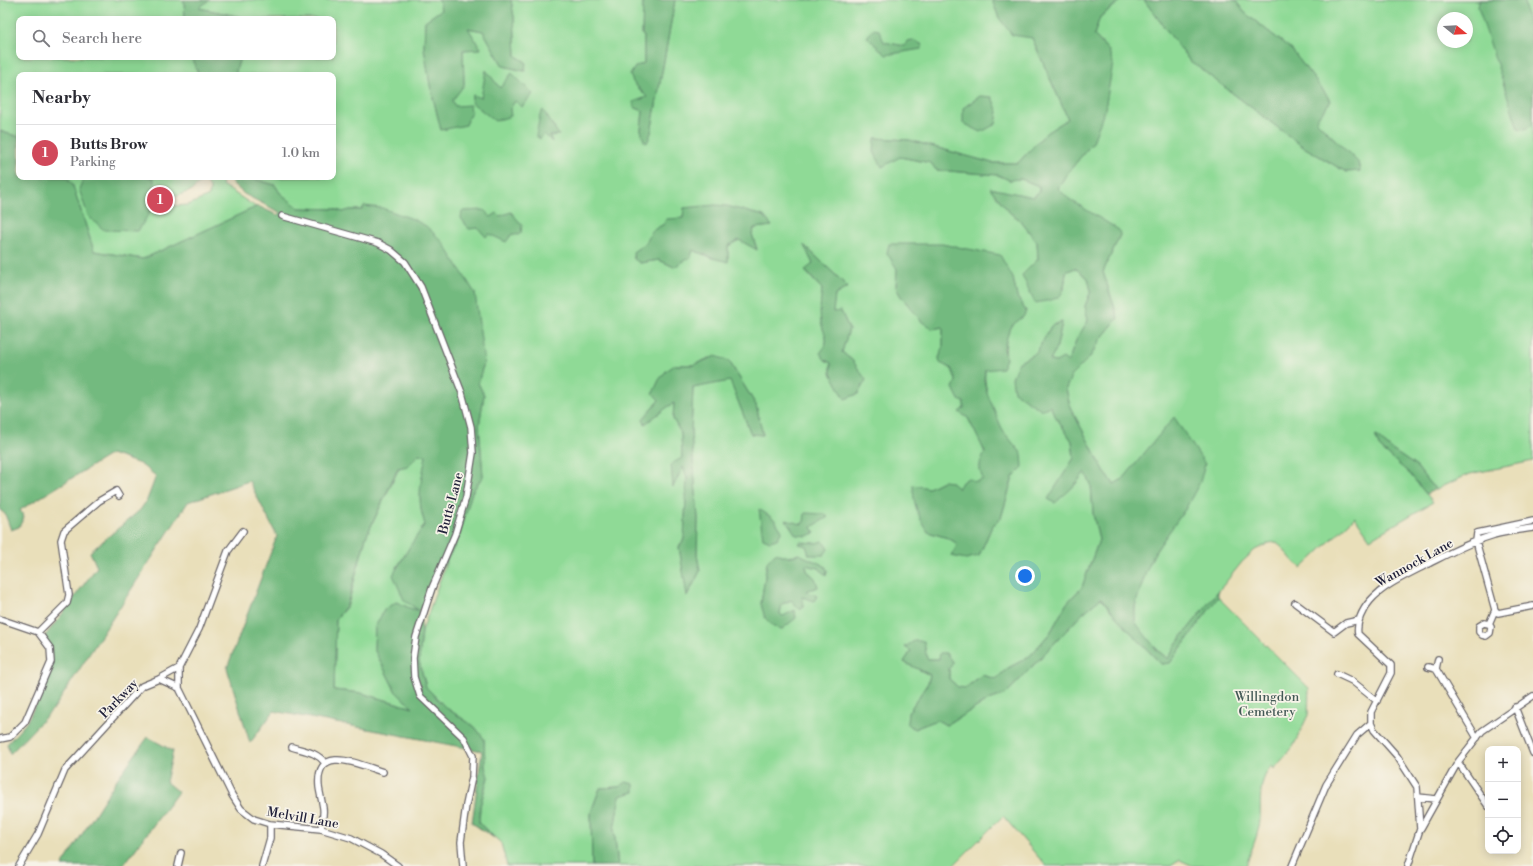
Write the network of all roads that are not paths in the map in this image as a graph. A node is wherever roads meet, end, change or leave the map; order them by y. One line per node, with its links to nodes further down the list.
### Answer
1 (282, 216): 43 (street, Butts Lane)
2 (119, 496): 13 (street)
3 (1533, 521): 6 (street)
4 (1533, 528): 6 (street, Wannock Lane)
5 (243, 531): 16 (street)
6 (1476, 541): 9 (street); 11 (street, Wannock Lane)
7 (1294, 603): 11 (street)
8 (1533, 606): 9 (street)
9 (1495, 610): 12 (street)
10 (0, 619): 13 (street)
11 (1359, 620): 22 (street)
12 (1489, 624)
13 (38, 632): 26 (street)
14 (1438, 659): 17 (street)
15 (1428, 667): 17 (street)
16 (179, 668): 19 (street, Parkway); 20 (street)
17 (1436, 669): 25 (street)
18 (1337, 674): 22 (street)
19 (159, 679): 20 (street); 39 (street, Parkway)
20 (179, 688): 35 (street, Melvill Lane)
21 (1533, 696): 23 (street)
22 (1376, 701): 24 (street)
23 (1515, 707): 25 (street); 28 (street)
24 (1371, 722): 32 (street); 44 (street)
25 (1477, 738): 29 (street)
26 (0, 739)
27 (292, 747): 30 (street)
28 (1533, 753)
29 (1458, 762): 33 (street); 34 (street)
30 (325, 763): 31 (street); 36 (street)
31 (383, 772)
32 (1418, 797): 33 (street); 37 (street)
33 (1436, 799): 37 (street)
34 (1485, 802)
35 (270, 824): 36 (street, Melvill Lane); 41 (street)
36 (321, 829): 42 (street, Melvill Lane)
37 (1420, 829): 45 (street)
38 (181, 853): 40 (street)
39 (19, 866)
40 (178, 866)
41 (262, 866)
42 (398, 866)
43 (463, 866)
44 (1292, 866)
45 (1408, 866)

